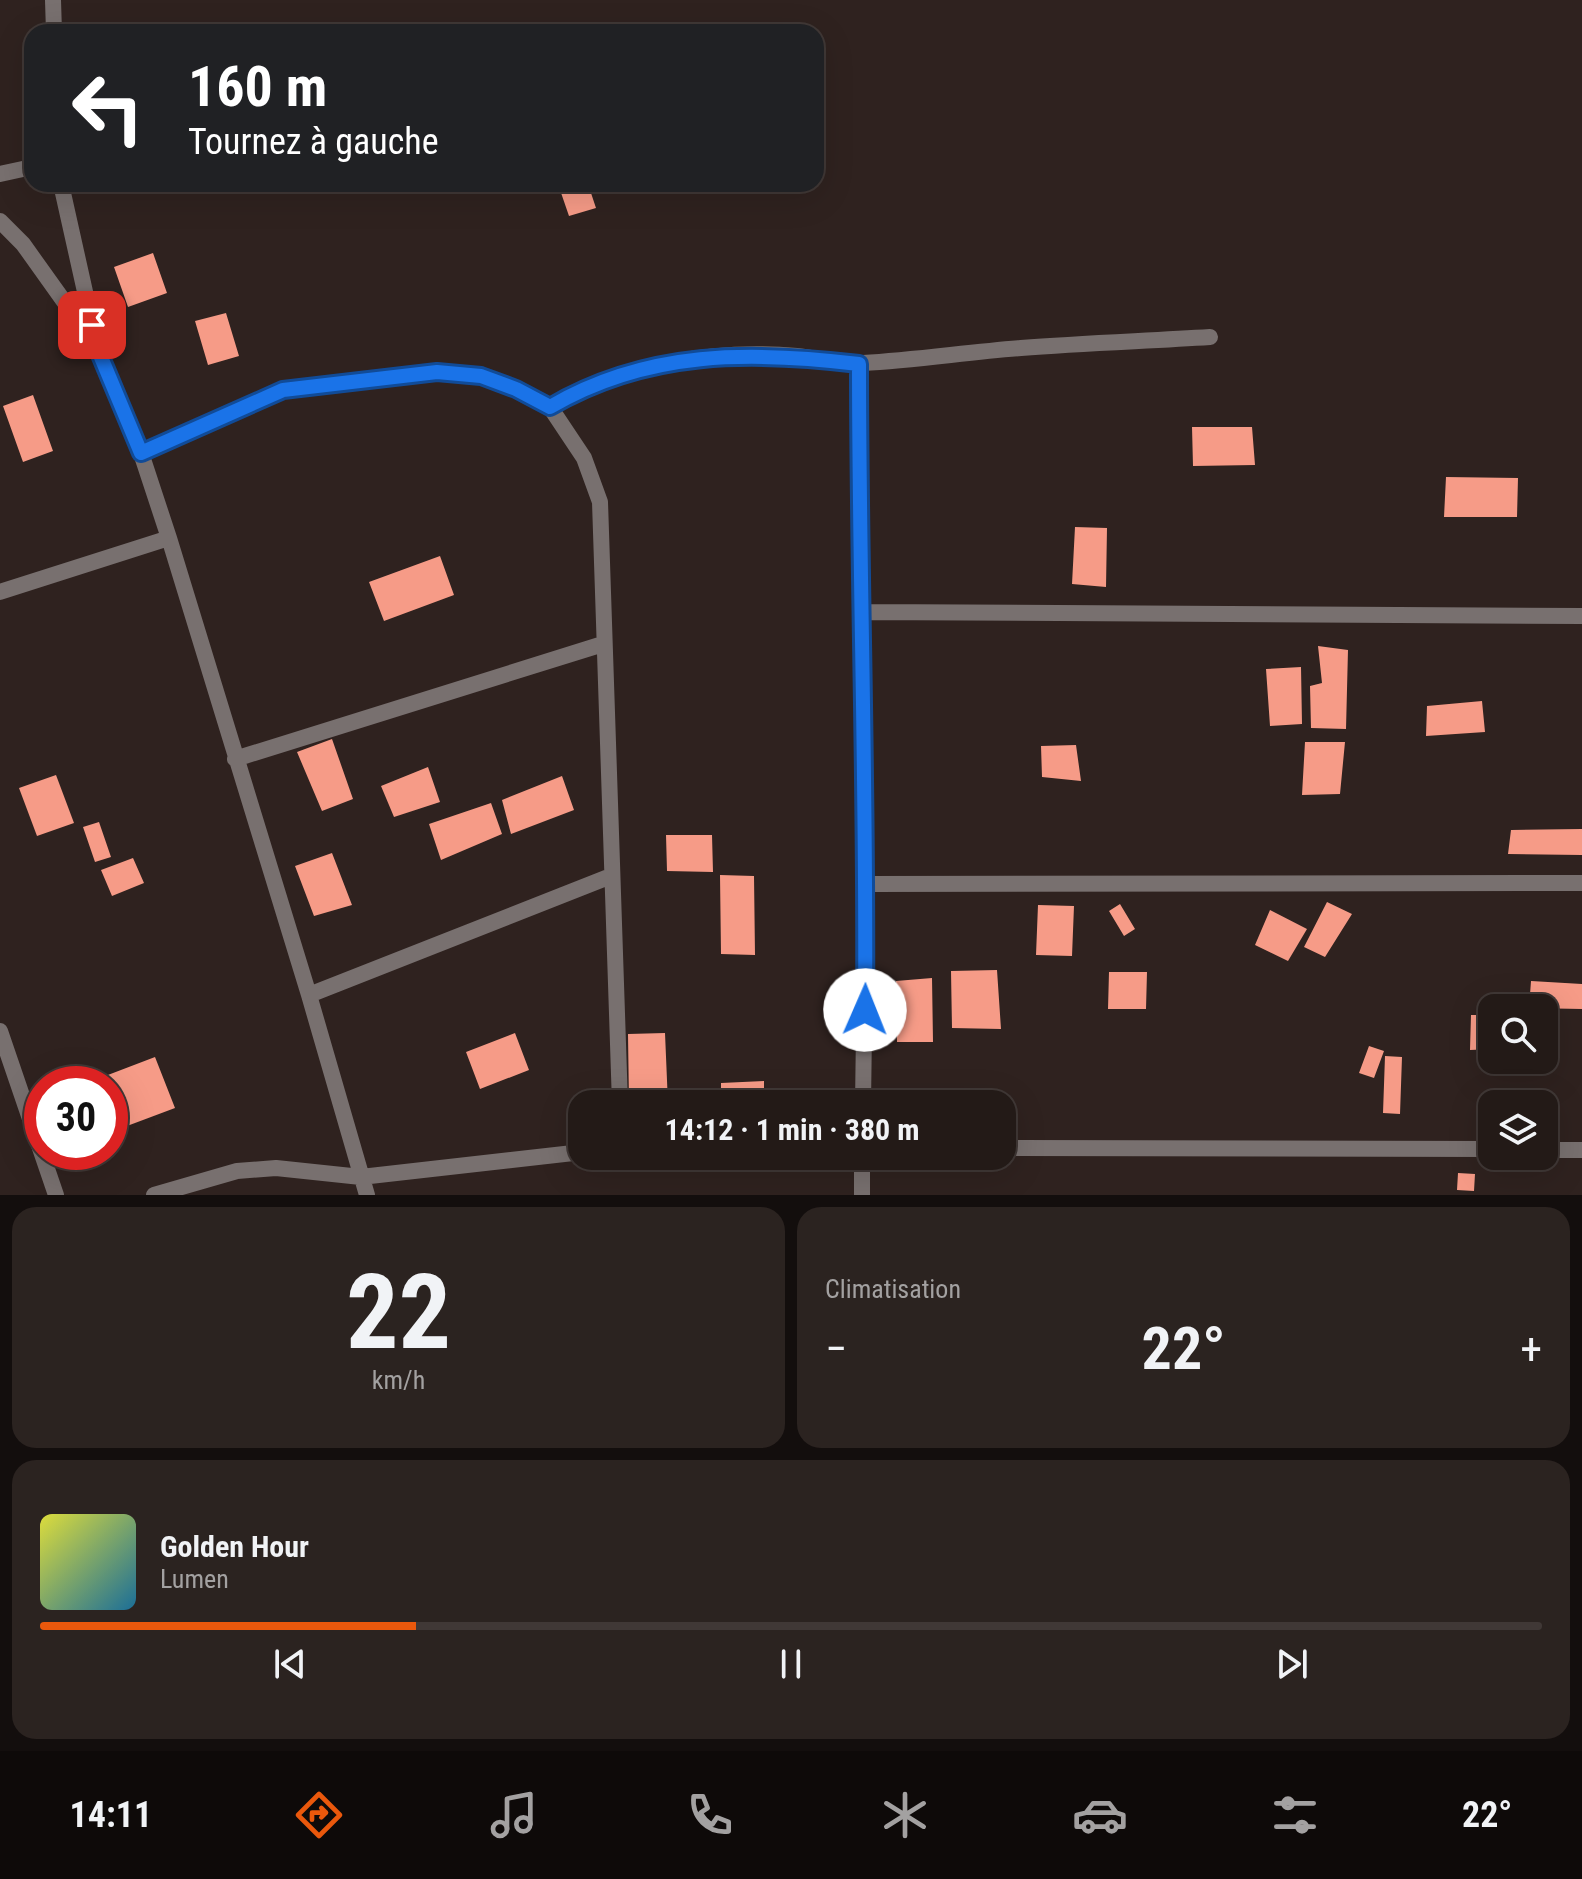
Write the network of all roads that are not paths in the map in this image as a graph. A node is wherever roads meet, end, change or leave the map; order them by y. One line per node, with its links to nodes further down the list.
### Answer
1 (53, 0): 2 (street)
2 (54, 24)
3 (24, 169): 4 (street)
4 (0, 174)
5 (63, 192): 8 (street)
6 (0, 221): 8 (street)
7 (1210, 337): 9 (street)
8 (98, 350): 11 (street)
9 (859, 364): 10 (street); 14 (street)
10 (550, 407): 11 (street); 16 (street)
11 (141, 453): 12 (street)
12 (169, 538): 13 (street); 17 (street)
13 (0, 592)
14 (862, 612): 15 (street); 20 (street)
15 (1582, 616)
16 (603, 644): 17 (street); 18 (street)
17 (235, 759): 21 (street)
18 (611, 876): 21 (street); 23 (street)
19 (1582, 883): 20 (street)
20 (866, 884): 24 (street)
21 (309, 995): 31 (street)
22 (0, 1031): 32 (street)
23 (619, 1090)
24 (863, 1090)
25 (1016, 1148): 26 (street)
26 (1478, 1149)
27 (1558, 1150): 28 (street)
28 (1582, 1150)
29 (568, 1154): 31 (street)
30 (862, 1170): 35 (street)
31 (361, 1177): 33 (street); 34 (street)
32 (56, 1195)
33 (154, 1195)
34 (367, 1195)
35 (862, 1195)

